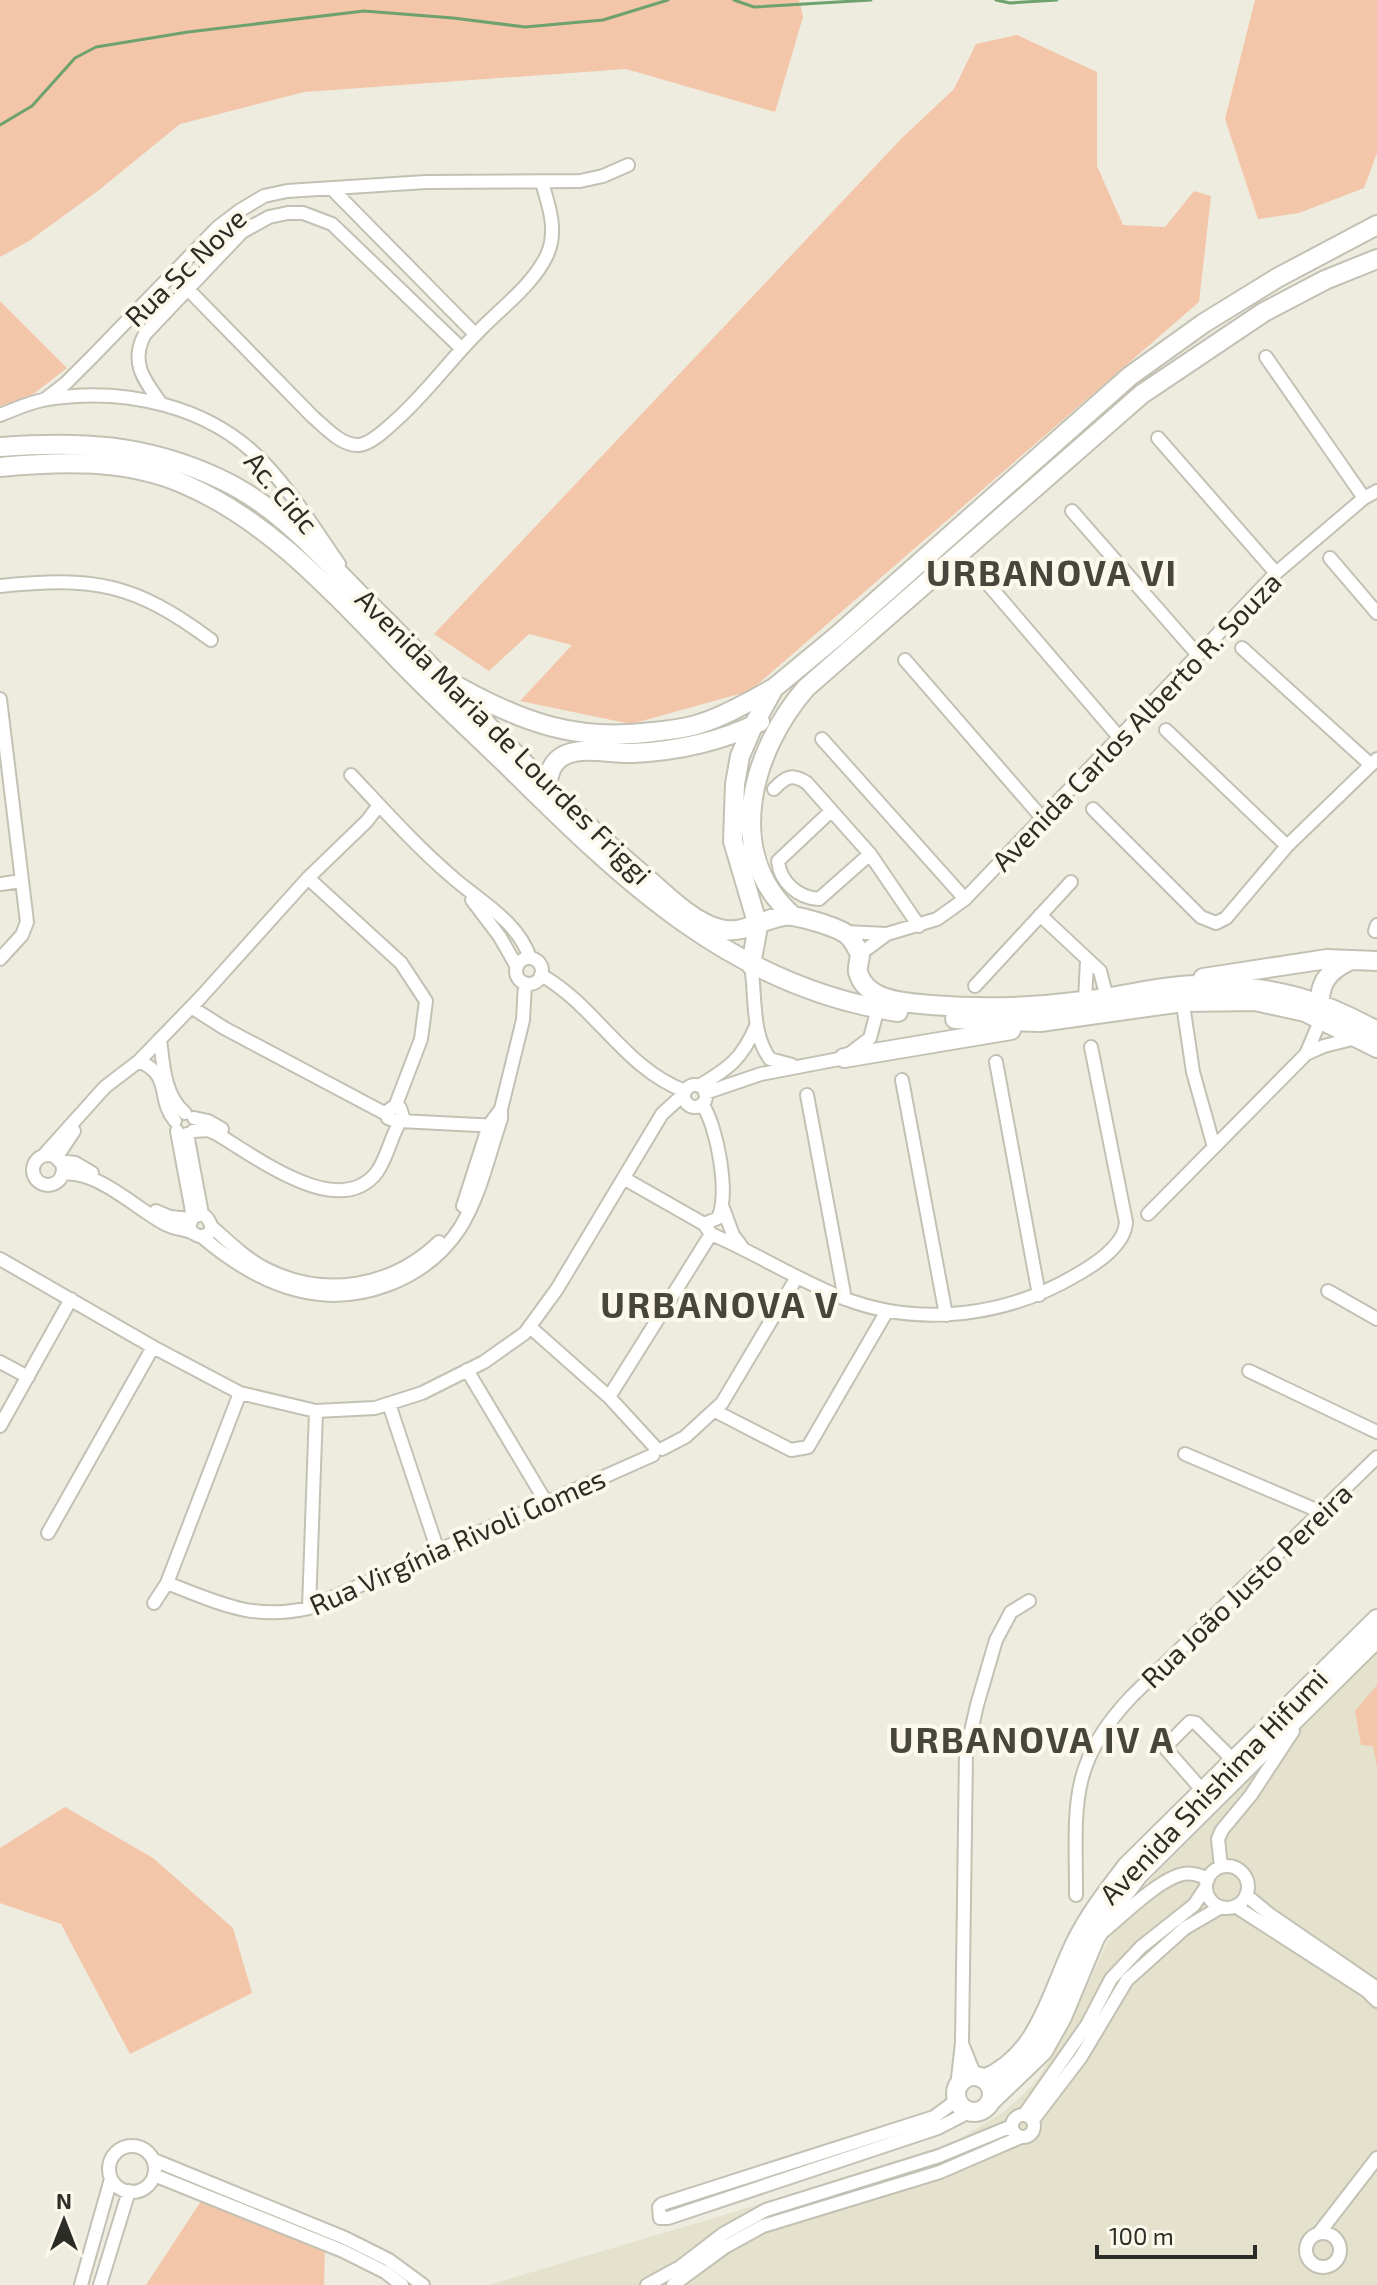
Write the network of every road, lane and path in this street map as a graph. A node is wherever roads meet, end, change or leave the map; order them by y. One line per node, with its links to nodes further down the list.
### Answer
1 (628, 165): 2 (street, Rua Sc Nove)
2 (542, 183): 3 (street, Rua Sc Nove); 10 (street)
3 (332, 189): 4 (street, Rua Sc Nove); 10 (street)
4 (276, 193): 5 (street); 8 (street, Rua Sc Nove)
5 (278, 215): 9 (street); 11 (street)
6 (1377, 225): 33 (street)
7 (1377, 259): 35 (street)
8 (173, 274): 9 (street); 13 (street, Rua Sc Nove)
9 (185, 289): 11 (street); 14 (street)
10 (475, 334): 11 (street)
11 (462, 349)
12 (1266, 357): 20 (street)
13 (44, 400): 14 (street, Ac. Cidc); 15 (street, Ac. Cidc)
14 (160, 402): 26 (street, Ac. Cidc)
15 (0, 415)
16 (1158, 438): 23 (street)
17 (0, 447): 26 (street, Avenida Maria de Lourdes Friggi)
18 (0, 467): 73 (street, Avenida Maria de Lourdes Friggi)
19 (1377, 491): 20 (street, Avenida Carlos Alberto R. Souza)
20 (1364, 498): 23 (street, Avenida Carlos Alberto R. Souza)
21 (1072, 511): 30 (street)
22 (1330, 558): 27 (street)
23 (1276, 573): 30 (street, Avenida Carlos Alberto R. Souza)
24 (988, 584): 38 (street)
25 (0, 586): 28 (street)
26 (359, 593): 32 (street, Avenida Maria de Lourdes Friggi)
27 (1377, 613)
28 (211, 640)
29 (1242, 648): 42 (street)
30 (1198, 655): 38 (street, Avenida Carlos Alberto R. Souza)
31 (905, 660): 50 (street)
32 (446, 680): 33 (street); 45 (street, Avenida Maria de Lourdes Friggi)
33 (774, 688): 36 (street)
34 (0, 699): 44 (street)
35 (788, 708): 36 (street); 60 (street)
36 (753, 726): 39 (street); 41 (street)
37 (1166, 730): 51 (street)
38 (1119, 737): 50 (street, Avenida Carlos Alberto R. Souza)
39 (719, 738): 41 (street); 45 (street)
40 (822, 739): 59 (street)
41 (740, 756): 54 (street)
42 (1374, 762): 51 (street)
43 (351, 775): 47 (street)
44 (5, 785): 56 (street)
45 (547, 785): 64 (street, Avenida Maria de Lourdes Friggi)
46 (774, 789): 49 (street)
47 (379, 805): 53 (street); 55 (street)
48 (1093, 809): 51 (street)
49 (831, 811): 52 (street); 52 (street)
50 (1043, 819): 59 (street, Avenida Carlos Alberto R. Souza)
51 (1287, 846)
52 (870, 854): 63 (street)
53 (451, 876): 67 (street); 74 (street)
54 (742, 877): 62 (street); 64 (street)
55 (308, 878): 83 (street); 100 (street)
56 (22, 881): 58 (street); 68 (street)
57 (1071, 882): 61 (street)
58 (0, 884)
59 (965, 899): 63 (street, Avenida Carlos Alberto R. Souza)
60 (792, 915): 62 (street, Avenida Maria de Lourdes Friggi); 65 (street)
61 (1040, 915): 69 (street); 77 (street)
62 (758, 926): 64 (street, Avenida Maria de Lourdes Friggi); 73 (street)
63 (919, 926): 66 (street, Avenida Carlos Alberto R. Souza)
64 (736, 929)
65 (844, 932): 66 (street); 72 (street)
66 (887, 934): 72 (street)
67 (530, 958): 74 (street); 75 (street)
68 (0, 959)
69 (1087, 960): 80 (street); 81 (street)
70 (1349, 961): 71 (street); 78 (street); 84 (street)
71 (1377, 961)
72 (859, 963): 79 (street); 82 (street)
73 (751, 965): 79 (street, Avenida Maria de Lourdes Friggi); 86 (street)
74 (517, 967): 76 (street)
75 (541, 975): 76 (street); 99 (street)
76 (525, 983): 101 (street)
77 (975, 986)
78 (1182, 994): 80 (street, Avenida Maria de Lourdes Friggi); 84 (street); 85 (street, Avenida Maria de Lourdes Friggi); 103 (street)
79 (833, 996): 82 (street, Avenida Maria de Lourdes Friggi)
80 (1107, 998): 81 (street, Avenida Maria de Lourdes Friggi)
81 (1085, 1001): 82 (street, Avenida Maria de Lourdes Friggi)
82 (880, 1003): 85 (street, Avenida Maria de Lourdes Friggi); 93 (street)
83 (191, 1007): 89 (street); 100 (street)
84 (1320, 1011): 87 (street); 88 (street); 92 (street)
85 (1040, 1022): 93 (street)
86 (756, 1026): 96 (street); 99 (street)
87 (1377, 1031)
88 (1356, 1038): 91 (street); 92 (street)
89 (160, 1039): 94 (street); 102 (street)
90 (1091, 1047): 113 (street)
91 (1377, 1048)
92 (1306, 1054): 103 (street)
93 (844, 1058): 96 (street)
94 (139, 1061): 102 (street); 107 (street)
95 (996, 1062): 113 (street)
96 (797, 1066): 99 (street)
97 (902, 1080): 117 (street)
98 (807, 1095): 115 (street)
99 (694, 1096): 104 (street); 105 (street)
100 (396, 1117): 101 (street); 102 (street)
101 (496, 1119): 107 (street)
102 (185, 1125): 107 (street)
103 (1214, 1147): 106 (street)
104 (625, 1179): 108 (street); 119 (street)
105 (723, 1208): 108 (street); 109 (street)
106 (1148, 1214)
107 (198, 1224)
108 (708, 1227): 109 (street); 126 (street)
109 (744, 1249): 111 (street)
110 (0, 1259): 114 (street)
111 (797, 1277): 115 (street); 129 (street, Rua Virgínia Rivoli Gomes)
112 (1328, 1291): 118 (street)
113 (1039, 1295): 117 (street)
114 (71, 1299): 120 (street); 124 (street)
115 (845, 1299): 116 (street)
116 (887, 1311): 117 (street); 129 (street)
117 (946, 1315)
118 (1377, 1319)
119 (530, 1327): 122 (street); 126 (street)
120 (153, 1347): 125 (street); 137 (street)
121 (0, 1362): 124 (street)
122 (467, 1370): 127 (street); 135 (street)
123 (1249, 1371): 131 (street)
124 (28, 1377): 130 (street)
125 (240, 1393): 128 (street); 139 (street)
126 (609, 1397): 132 (street)
127 (389, 1404): 128 (street); 138 (street)
128 (316, 1411): 142 (street)
129 (715, 1411): 132 (street, Rua Virgínia Rivoli Gomes)
130 (0, 1426)
131 (1377, 1432)
132 (656, 1450): 135 (street, Rua Virgínia Rivoli Gomes)
133 (1185, 1454): 136 (street)
134 (1377, 1457): 136 (street, Rua João Justo Pereira)
135 (546, 1502): 138 (street, Rua Virgínia Rivoli Gomes)
136 (1321, 1512): 151 (street, Rua João Justo Pereira)
137 (48, 1533)
138 (438, 1551): 142 (street, Rua Virgínia Rivoli Gomes)
139 (167, 1583): 141 (street); 142 (street, Rua Virgínia Rivoli Gomes)
140 (1029, 1601): 158 (street)
141 (154, 1603)
142 (309, 1608)
143 (1377, 1619): 146 (street, Avenida Shishima Hifumi)
144 (1377, 1638): 145 (street, Avenida Shishima Hifumi)
145 (1314, 1701): 148 (street); 149 (street, Avenida Shishima Hifumi)
146 (1234, 1761): 147 (street, Avenida Shishima Hifumi); 147 (street)
147 (1203, 1791): 149 (street, Avenida Shishima Hifumi)
148 (1221, 1867): 150 (street); 152 (street)
149 (1132, 1871): 155 (street, Avenida Shishima Hifumi); 159 (street, Avenida Shishima Hifumi)
150 (1207, 1883): 154 (street); 155 (street); 162 (street)
151 (1076, 1895)
152 (1246, 1895): 153 (street); 156 (street)
153 (1235, 1906): 154 (street); 157 (street)
154 (1221, 1907): 162 (street)
155 (1095, 1938): 161 (street, Avenida Shishima Hifumi)
156 (1377, 1988)
157 (1377, 2001)
158 (962, 2043): 159 (street); 160 (street)
159 (979, 2078): 160 (street); 161 (street)
160 (961, 2100): 160 (street); 161 (street)
161 (992, 2100)
162 (1029, 2118): 163 (street); 164 (street)
163 (1012, 2126): 164 (street); 177 (street)
164 (1021, 2137): 178 (street)
165 (154, 2160): 167 (street); 168 (street); 176 (street)
166 (1376, 2162): 170 (street)
167 (154, 2175): 169 (street); 175 (street)
168 (111, 2179): 169 (street); 173 (street)
169 (129, 2191): 174 (street)
170 (1334, 2217): 171 (street); 172 (street)
171 (1319, 2233): 172 (street); 172 (street)
172 (1335, 2238)
173 (81, 2285)
174 (100, 2285)
175 (402, 2285)
176 (423, 2285)
177 (647, 2285)
178 (673, 2285)

